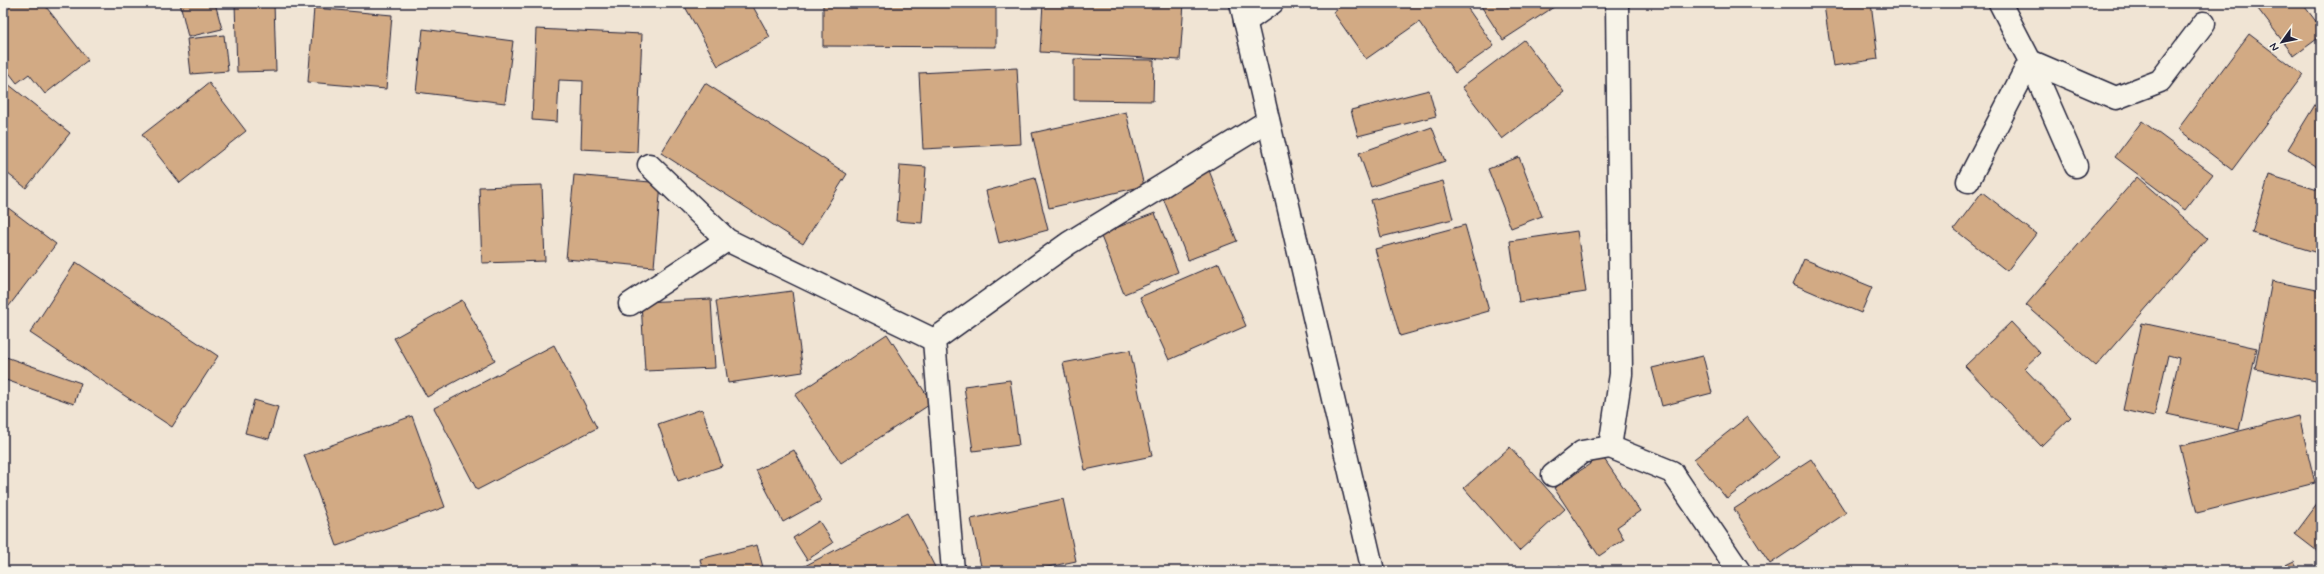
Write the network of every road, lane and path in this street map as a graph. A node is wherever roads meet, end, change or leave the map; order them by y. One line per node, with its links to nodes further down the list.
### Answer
1 (1272, 3): 4 (street)
2 (1617, 3): 14 (street)
3 (2000, 3): 6 (street)
4 (1243, 13): 7 (street)
5 (2204, 23): 6 (street)
6 (2030, 61): 9 (street); 10 (street)
7 (1268, 121): 13 (street); 17 (street)
8 (649, 165): 11 (street)
9 (2076, 166)
10 (1968, 181)
11 (727, 240): 12 (street); 13 (street)
12 (630, 304)
13 (934, 340): 16 (street)
14 (1610, 447): 15 (street); 18 (street)
15 (1553, 475)
16 (953, 571)
17 (1373, 571)
18 (1739, 571)

